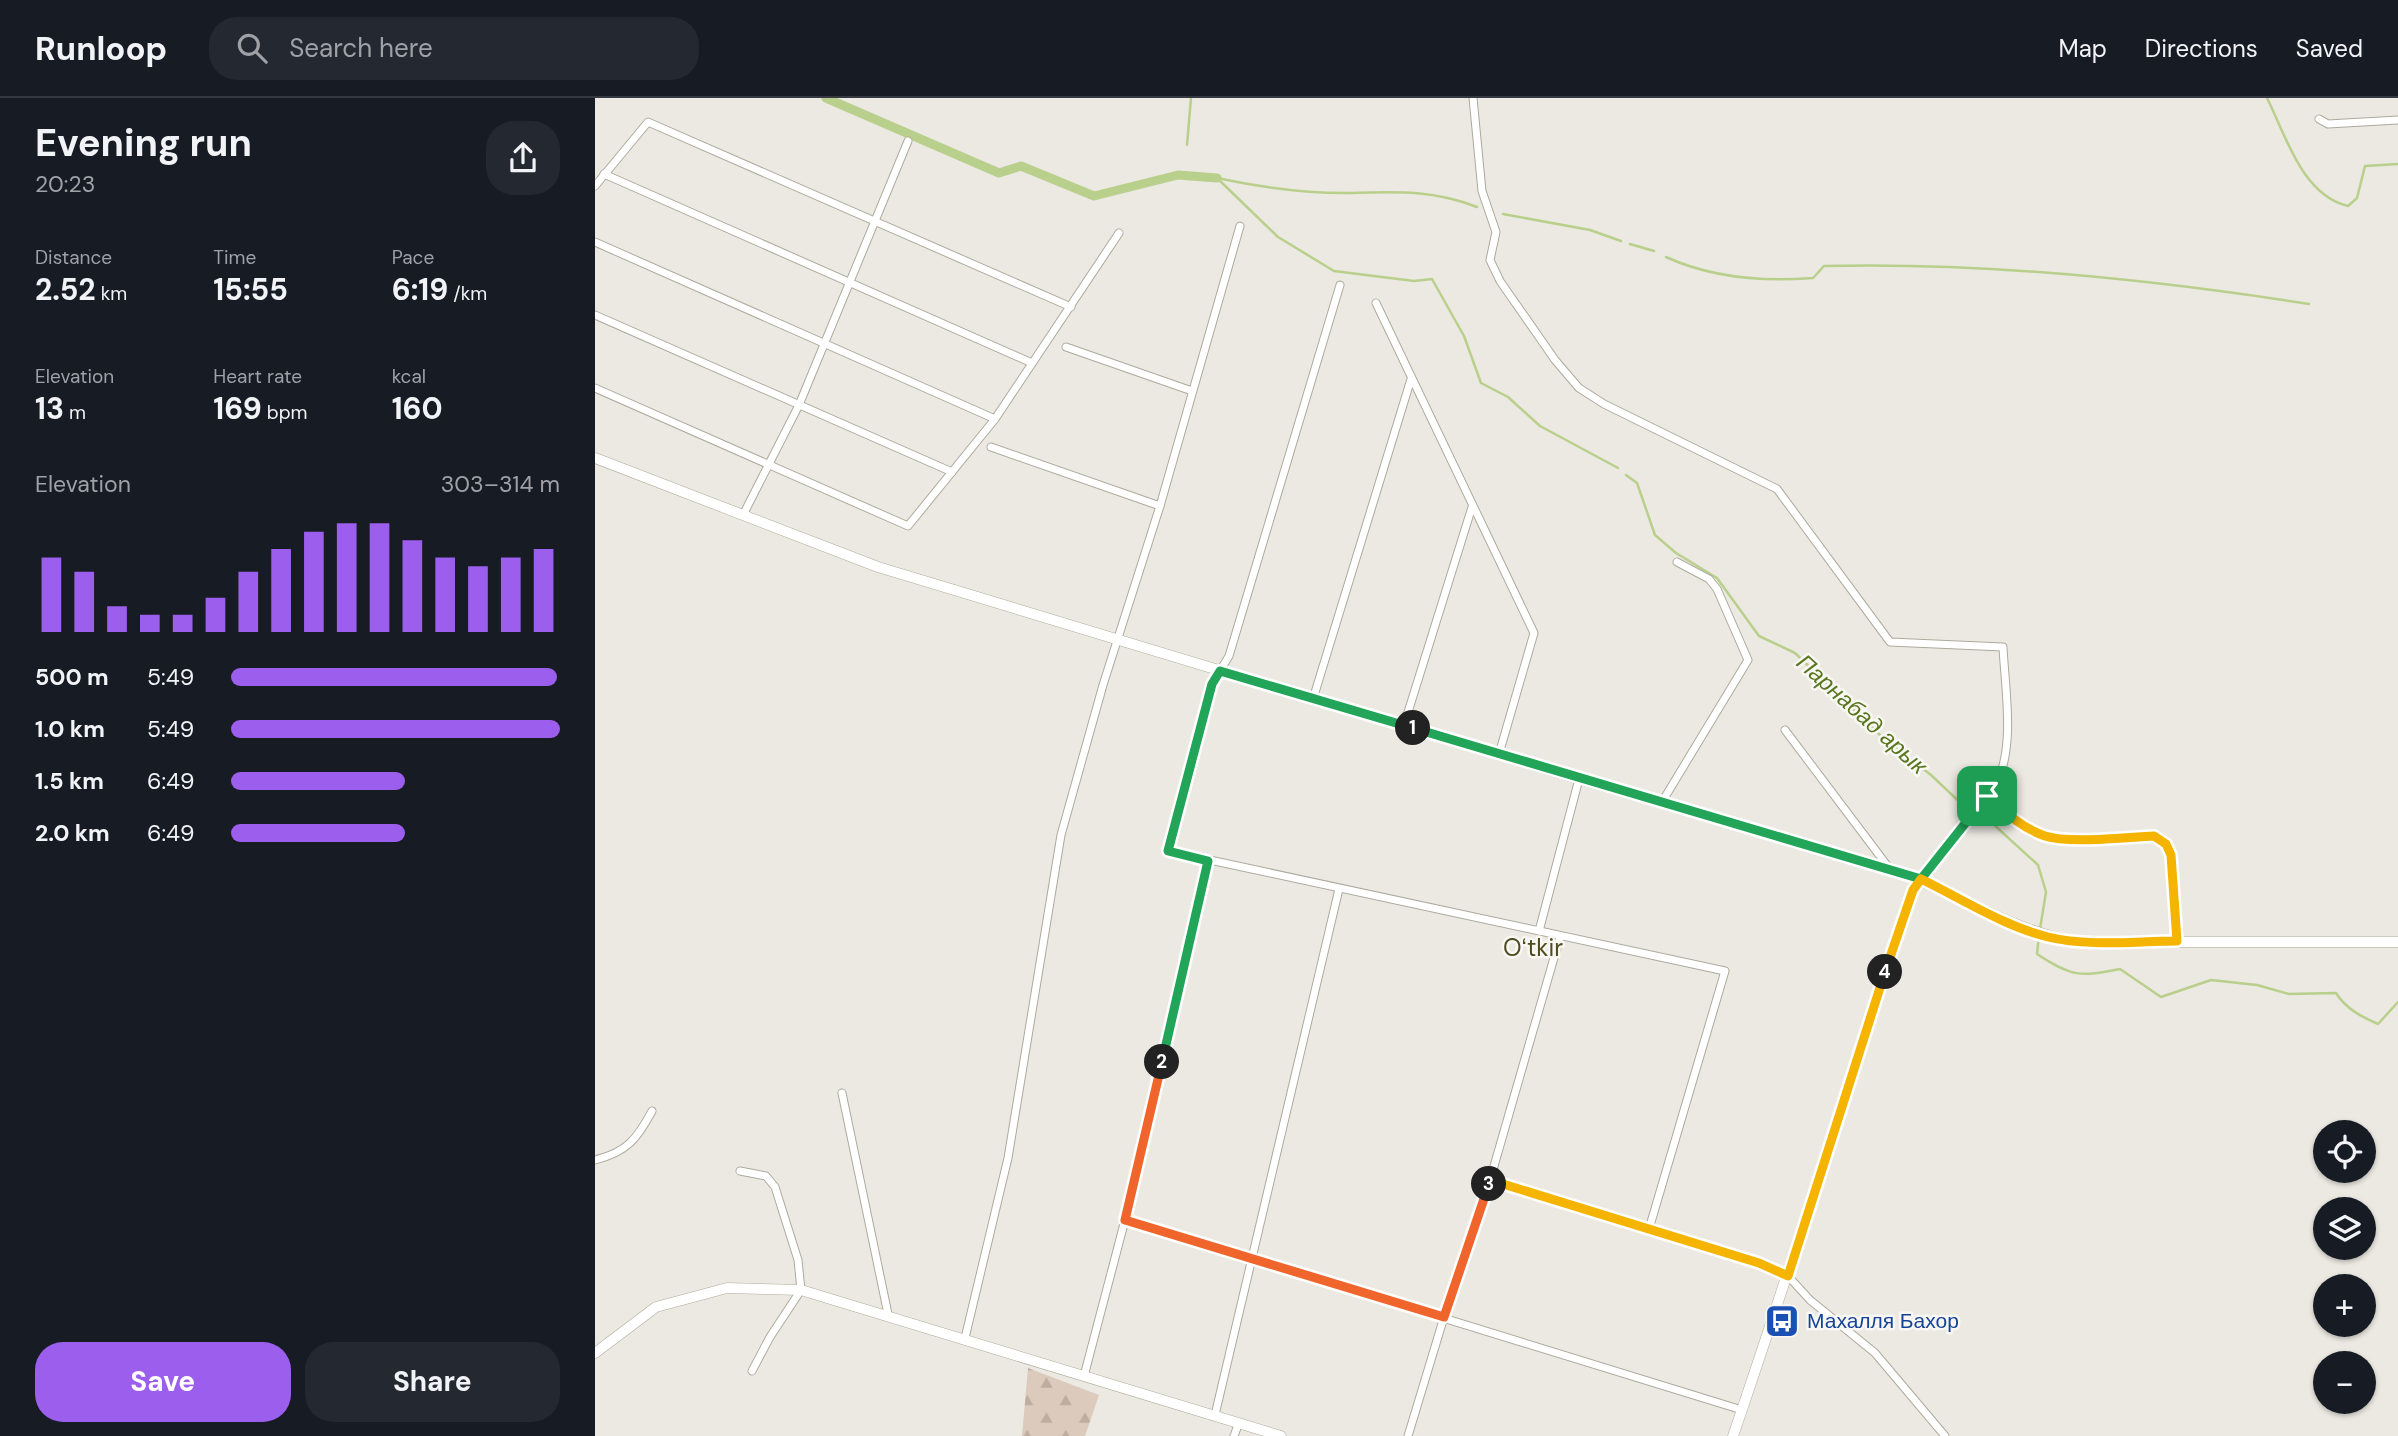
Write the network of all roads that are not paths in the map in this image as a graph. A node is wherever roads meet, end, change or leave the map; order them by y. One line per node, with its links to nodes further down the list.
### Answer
1 (1473, 98): 39 (street)
2 (2319, 119): 3 (street)
3 (2398, 120)
4 (908, 141): 7 (street)
5 (604, 174): 6 (street); 7 (street); 11 (street)
6 (595, 186)
7 (877, 222): 11 (street); 14 (street)
8 (1240, 226): 21 (street)
9 (1119, 233): 14 (street)
10 (595, 242): 16 (street)
11 (850, 283): 16 (street); 18 (street)
12 (1341, 285): 33 (street)
13 (1375, 303): 19 (street)
14 (1071, 307): 18 (street)
15 (595, 315): 22 (street)
16 (825, 344): 22 (street); 23 (street)
17 (1066, 347): 21 (street)
18 (1032, 363): 23 (street)
19 (1411, 379): 29 (street); 34 (street)
20 (595, 388): 26 (street)
21 (1192, 391): 28 (street)
22 (799, 405): 26 (street); 27 (street)
23 (995, 419): 27 (street)
24 (991, 447): 28 (street)
25 (595, 458): 30 (street)
26 (769, 464): 27 (street); 30 (street)
27 (952, 472)
28 (1160, 506): 32 (street)
29 (1472, 507): 35 (street); 37 (street)
30 (743, 515): 32 (street)
31 (1677, 562): 40 (street)
32 (1117, 641): 33 (street); 61 (street)
33 (1220, 671): 34 (street); 41 (street)
34 (1313, 699): 35 (street)
35 (1403, 725): 37 (street)
36 (1785, 730): 42 (street)
37 (1499, 754): 38 (street)
38 (1579, 779): 40 (street); 45 (street)
39 (1987, 796): 43 (street); 47 (street)
40 (1662, 802): 42 (street)
41 (1208, 861): 44 (street); 54 (street)
42 (1889, 868): 43 (street)
43 (1921, 879): 47 (street); 57 (street)
44 (1339, 890): 45 (street); 56 (street)
45 (1539, 931): 46 (street)
46 (1560, 937): 53 (street); 55 (street)
47 (2177, 941): 48 (street)
48 (2398, 942)
49 (842, 1093): 59 (street)
50 (652, 1111): 51 (street)
51 (595, 1160)
52 (740, 1171): 58 (street)
53 (1490, 1180): 55 (street); 60 (street)
54 (1125, 1220): 56 (street); 64 (street)
55 (1649, 1229): 57 (street)
56 (1251, 1258): 60 (street); 66 (street)
57 (1788, 1276): 65 (street); 72 (street)
58 (801, 1290): 59 (street); 62 (street); 63 (street)
59 (888, 1314): 61 (street)
60 (1444, 1317): 65 (street); 70 (street)
61 (965, 1338): 64 (street)
62 (595, 1353)
63 (752, 1371)
64 (1084, 1376): 66 (street)
65 (1742, 1410): 71 (street)
66 (1215, 1415): 67 (street)
67 (1238, 1425): 68 (street); 69 (street)
68 (1234, 1436)
69 (1281, 1436)
70 (1408, 1436)
71 (1733, 1436)
72 (1945, 1436)

